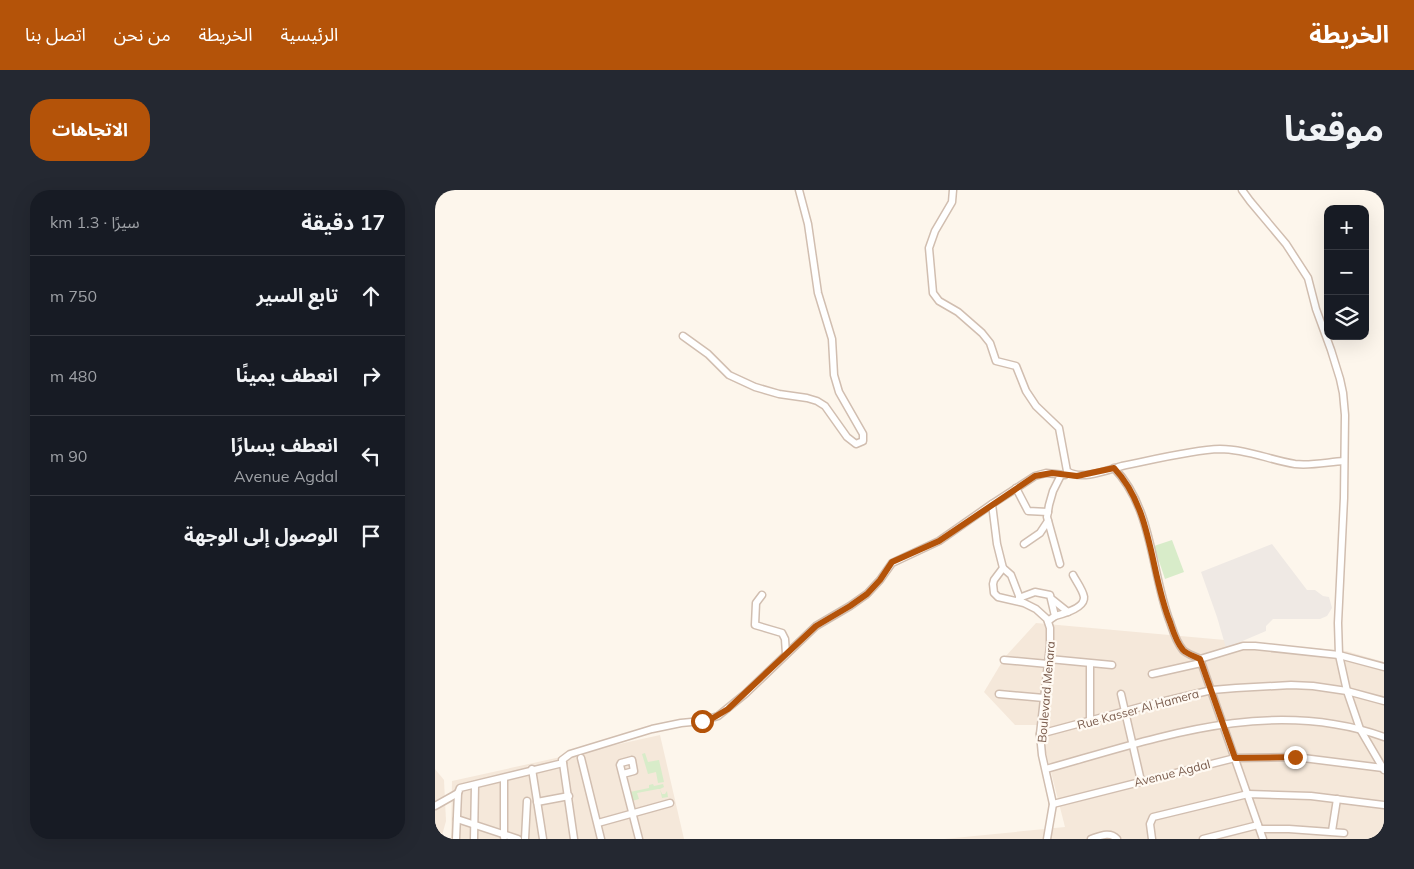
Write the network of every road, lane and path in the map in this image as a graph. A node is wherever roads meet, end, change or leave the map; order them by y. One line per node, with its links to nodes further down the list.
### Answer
1 (799, 190): 4 (street)
2 (953, 190): 8 (street)
3 (1242, 190): 5 (street)
4 (683, 336)
5 (1344, 461): 6 (street); 24 (street)
6 (1114, 468): 8 (street); 26 (street)
7 (1061, 474): 8 (street); 9 (street); 11 (street)
8 (1072, 475)
9 (1016, 488): 10 (street); 11 (street)
10 (993, 504): 15 (street); 23 (street)
11 (1048, 512): 12 (street)
12 (1047, 521): 13 (street); 14 (street)
13 (1023, 544)
14 (1060, 564)
15 (1003, 568): 18 (street); 18 (street)
16 (1073, 575): 20 (street)
17 (762, 595): 23 (street)
18 (1020, 600): 19 (street); 22 (street)
19 (1053, 600): 20 (street); 21 (street)
20 (1068, 612): 21 (street)
21 (1055, 616): 22 (street)
22 (1048, 621): 27 (street, Boulevard Menara)
23 (787, 654): 47 (street)
24 (1339, 655): 26 (street); 30 (street); 33 (street)
25 (1004, 660): 27 (street)
26 (1201, 661): 31 (street); 32 (street)
27 (1048, 662): 28 (street); 36 (street, Boulevard Menara)
28 (1090, 664): 29 (street); 39 (street)
29 (1112, 665)
30 (1384, 667)
31 (1152, 674)
32 (1212, 690): 33 (street, Rue Kasser Al Hamera); 38 (street, Rue Kasser Al Hamera); 40 (street)
33 (1347, 691): 37 (street, Rue Kasser Al Hamera); 41 (street)
34 (999, 694): 36 (street)
35 (1121, 694): 38 (street)
36 (1044, 698): 42 (street, Boulevard Menara)
37 (1384, 701)
38 (1125, 711): 39 (street, Rue Kasser Al Hamera); 44 (street)
39 (1090, 721): 42 (street, Rue Kasser Al Hamera)
40 (1223, 723): 41 (street); 44 (street); 46 (street)
41 (1360, 728): 43 (street); 49 (street)
42 (1040, 734): 48 (street, Boulevard Menara)
43 (1384, 737)
44 (1132, 745): 48 (street); 53 (street)
45 (581, 758): 67 (street)
46 (1235, 758): 49 (street, Avenue Agdal); 53 (street, Avenue Agdal); 56 (street)
47 (563, 763): 50 (street); 57 (street)
48 (1045, 768): 62 (street, Boulevard Menara)
49 (1383, 769)
50 (532, 770): 52 (street); 60 (street)
51 (623, 774): 65 (street)
52 (504, 778): 54 (street); 72 (street)
53 (1141, 781): 62 (street, Avenue Agdal)
54 (475, 785): 55 (street); 68 (street)
55 (458, 793): 64 (street); 66 (street)
56 (1248, 794): 58 (street); 69 (street); 84 (street)
57 (569, 796): 60 (street); 78 (street)
58 (1337, 799): 63 (street); 70 (street)
59 (527, 801): 76 (street)
60 (537, 802): 77 (street)
61 (670, 803): 65 (street)
62 (1053, 804): 81 (street, Boulevard Menara)
63 (1384, 805)
64 (435, 806)
65 (632, 814): 67 (street); 80 (street)
66 (457, 819): 68 (street); 73 (street)
67 (598, 823): 79 (street)
68 (474, 825): 72 (street); 74 (street)
69 (1259, 827): 70 (street); 85 (street); 86 (street)
70 (1333, 832): 71 (street)
71 (1344, 833)
72 (504, 837): 75 (street)
73 (455, 839)
74 (474, 839)
75 (518, 839)
76 (525, 839)
77 (543, 839)
78 (574, 839)
79 (601, 839)
80 (639, 839)
81 (1047, 839)
82 (1091, 839): 83 (street)
83 (1117, 839)
84 (1152, 839)
85 (1203, 839)
86 (1263, 839)

